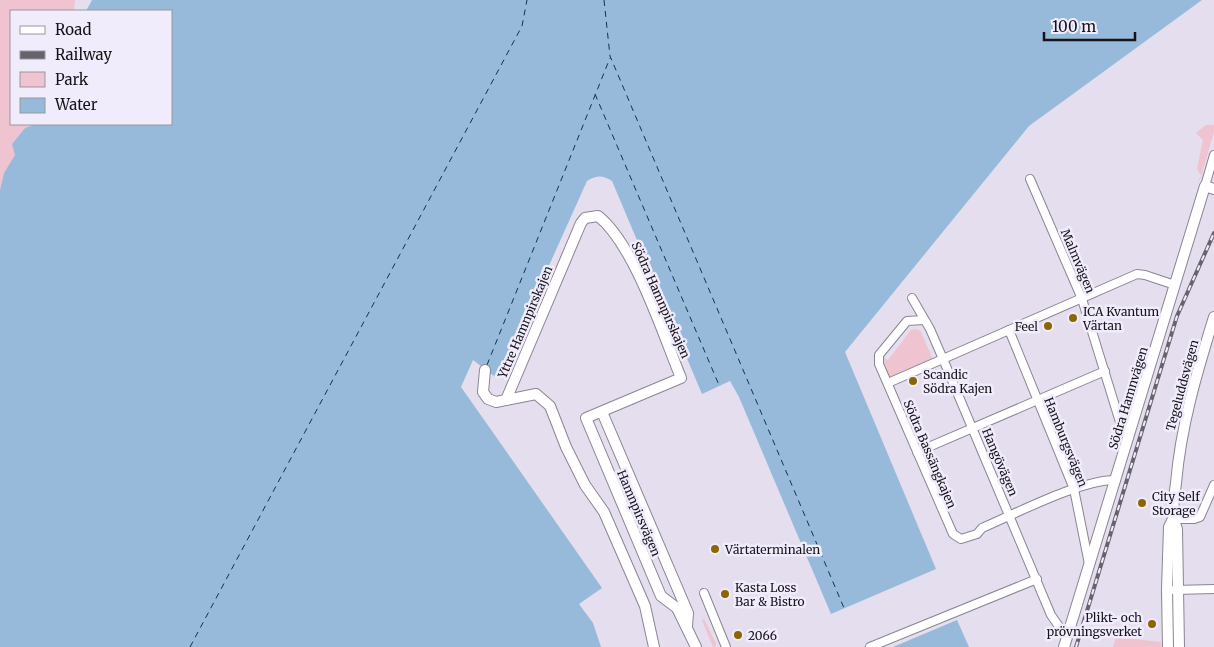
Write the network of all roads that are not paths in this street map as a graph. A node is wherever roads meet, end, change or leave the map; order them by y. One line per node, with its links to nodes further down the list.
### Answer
1 (1214, 155): 3 (street, Södra Hamnvägen)
2 (1030, 179): 7 (street, Malmvägen)
3 (1210, 187): 5 (main road, Södra Hamnvägen)
4 (593, 215): 14 (main road, Södra Hamnpirskajen); 16 (main road, Yttre Hamnpirskajen)
5 (1175, 285): 7 (street); 20 (main road, Södra Hamnvägen)
6 (912, 298): 9 (street, Hangövägen)
7 (1082, 299): 10 (street); 13 (street, Malmvägen)
8 (1214, 317): 26 (main road, Tegeluddsvägen)
9 (924, 320): 11 (street, Hangövägen); 15 (street, Södra Bassängkajen)
10 (1009, 330): 11 (street); 17 (street, Hamburgsvägen)
11 (944, 360): 15 (street); 19 (street, Hangövägen)
12 (485, 370): 16 (main road, Yttre Hamnpirskajen)
13 (1106, 371): 17 (street); 20 (street, Malmvägen)
14 (681, 378): 18 (main road, Hamnpirsvägen)
15 (888, 383): 21 (street, Södra Bassängkajen)
16 (506, 400): 35 (main road)
17 (1037, 400): 19 (street); 24 (street, Hamburgsvägen)
18 (602, 412): 33 (main road, Hamnpirsvägen); 33 (main road, Hamnpirsvägen)
19 (973, 428): 21 (street); 25 (street, Hangövägen)
20 (1129, 437): 22 (main road, Södra Hamnvägen)
21 (917, 452): 25 (street, Södra Bassängkajen)
22 (1116, 480): 24 (street); 27 (main road, Södra Hamnvägen)
23 (1214, 485): 26 (street)
24 (1074, 489): 25 (street); 27 (street, Hamburgsvägen)
25 (1010, 516): 28 (street, Hangövägen)
26 (1174, 519): 30 (main road, Tegeluddsvägen); 31 (main road, Tegeluddsvägen)
27 (1089, 565): 34 (main road, Södra Hamnvägen)
28 (1037, 579): 34 (street, Hangövägen); 38 (street)
29 (1214, 589): 31 (street)
30 (1167, 590): 31 (street); 40 (main road, Tegeluddsvägen)
31 (1178, 590): 41 (main road, Tegeluddsvägen)
32 (704, 593): 37 (street)
33 (687, 626): 36 (main road, Hamnpirsvägen)
34 (1069, 631): 39 (main road, Södra Hamnvägen)
35 (654, 647)
36 (696, 647)
37 (726, 647)
38 (870, 647)
39 (1064, 647)
40 (1168, 647)
41 (1179, 647)

